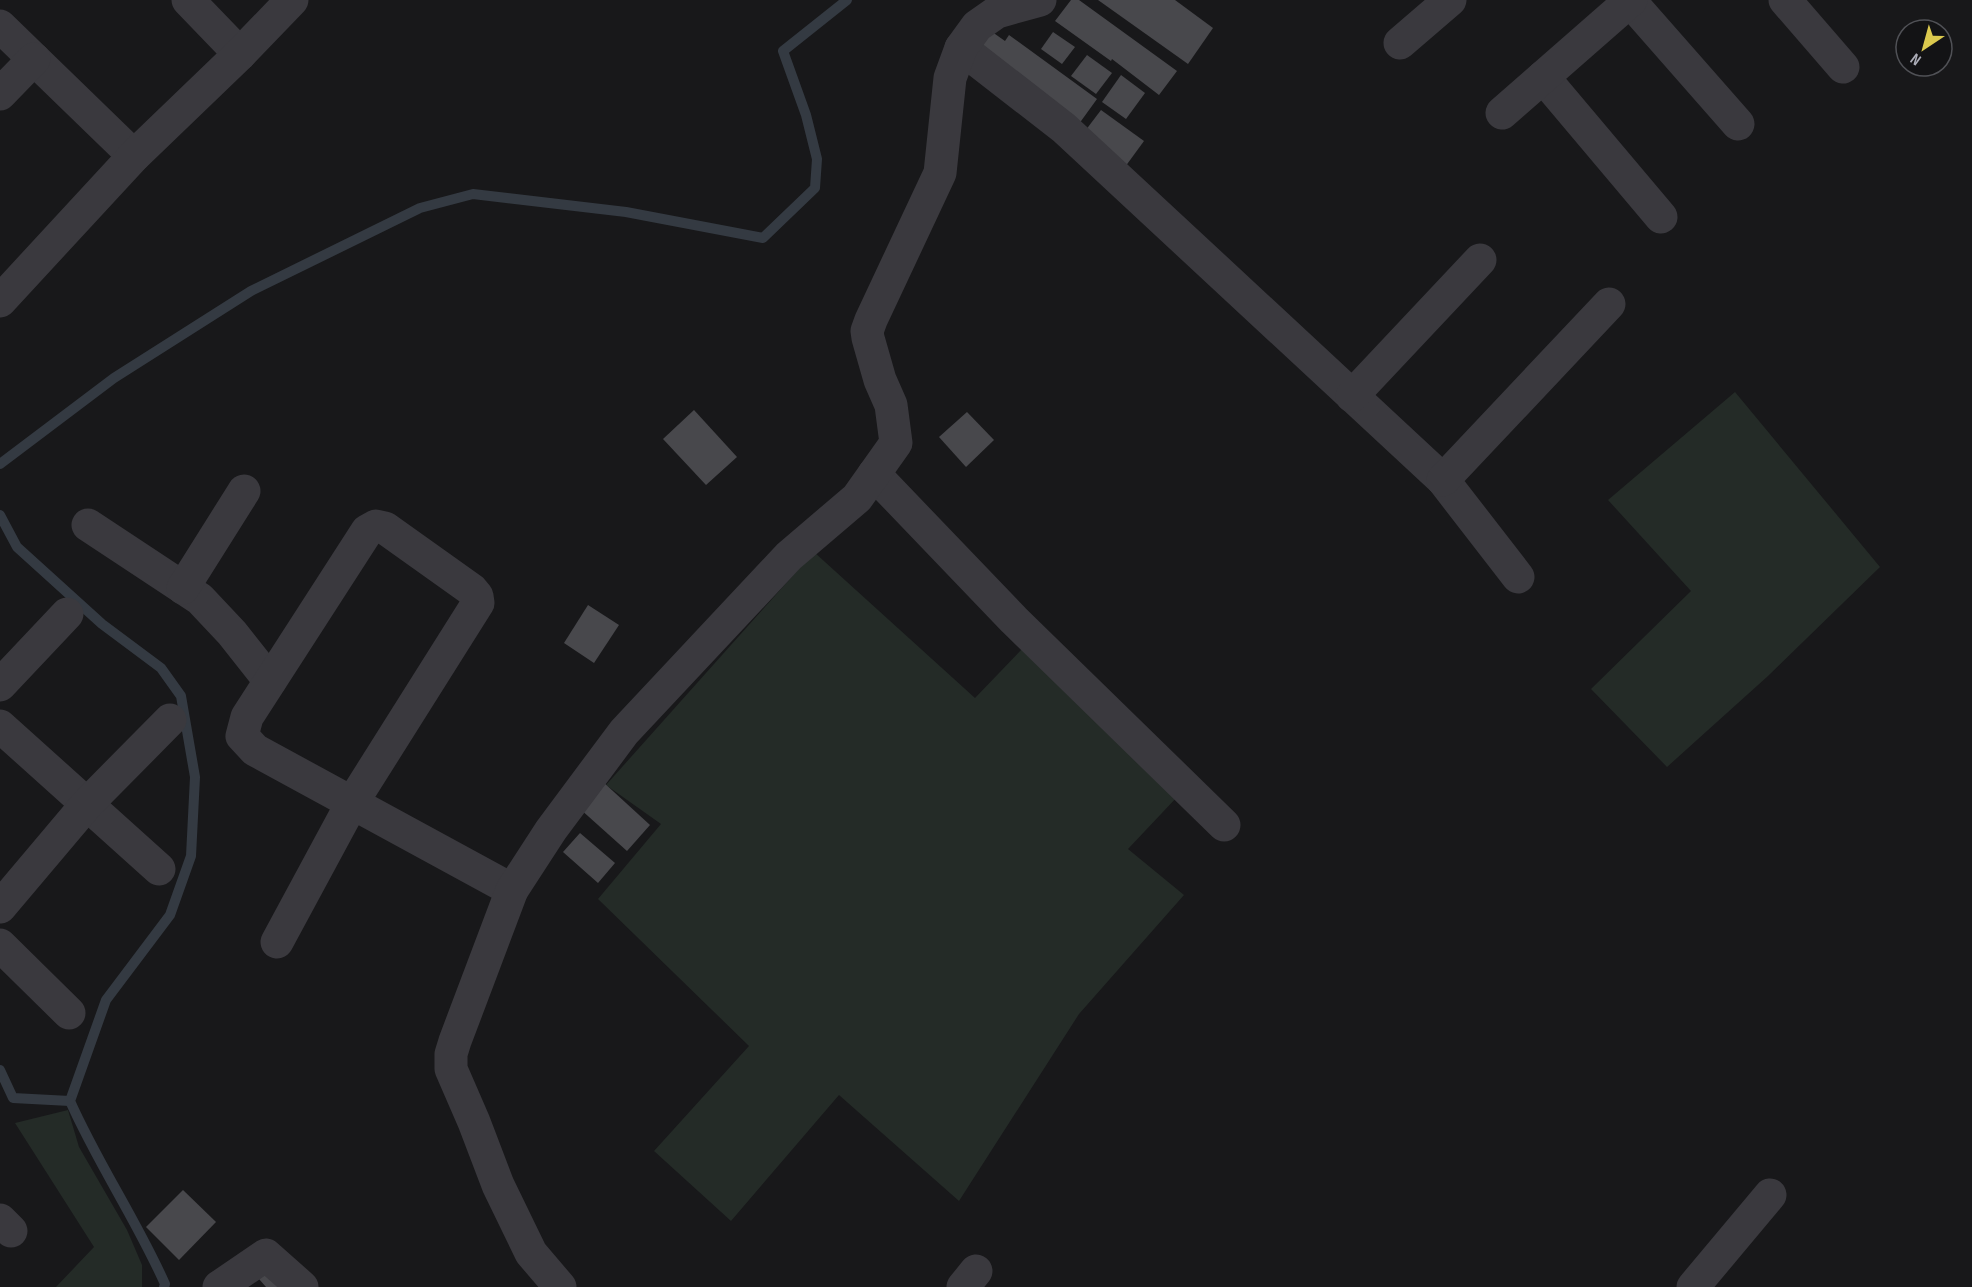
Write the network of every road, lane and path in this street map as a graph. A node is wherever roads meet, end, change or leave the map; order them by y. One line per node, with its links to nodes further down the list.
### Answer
1 (188, 0): 10 (street)
2 (292, 0): 10 (street)
3 (1040, 0): 9 (street)
4 (1450, 0): 8 (street)
5 (1630, 0): 13 (street); 16 (street)
6 (1785, 0): 12 (street)
7 (0, 26): 11 (street)
8 (1400, 43)
9 (961, 48): 22 (street); 23 (street)
10 (240, 54): 17 (street)
11 (34, 59): 14 (street); 17 (street)
12 (1843, 67)
13 (1543, 77): 15 (street); 18 (street)
14 (0, 93)
15 (1502, 113)
16 (1738, 123)
17 (134, 156): 20 (street)
18 (1661, 217)
19 (1480, 260): 22 (street)
20 (0, 302)
21 (1610, 304): 24 (street)
22 (1352, 396): 24 (street)
23 (874, 474): 36 (street); 38 (street)
24 (1443, 480): 27 (street)
25 (244, 491): 28 (street)
26 (88, 525): 28 (street)
27 (1518, 577)
28 (183, 588): 30 (street)
29 (67, 614): 31 (street)
30 (270, 681): 34 (street); 34 (street)
31 (0, 685)
32 (170, 720): 35 (street)
33 (0, 726): 35 (street)
34 (352, 803): 38 (street); 40 (street)
35 (87, 804): 37 (street); 39 (street)
36 (1224, 825)
37 (159, 869)
38 (512, 890): 46 (street)
39 (0, 907)
40 (277, 942)
41 (0, 945): 42 (street)
42 (69, 1013)
43 (1770, 1195): 47 (street)
44 (219, 1287): 45 (street)
45 (302, 1287)
46 (560, 1287)
47 (1693, 1287)

